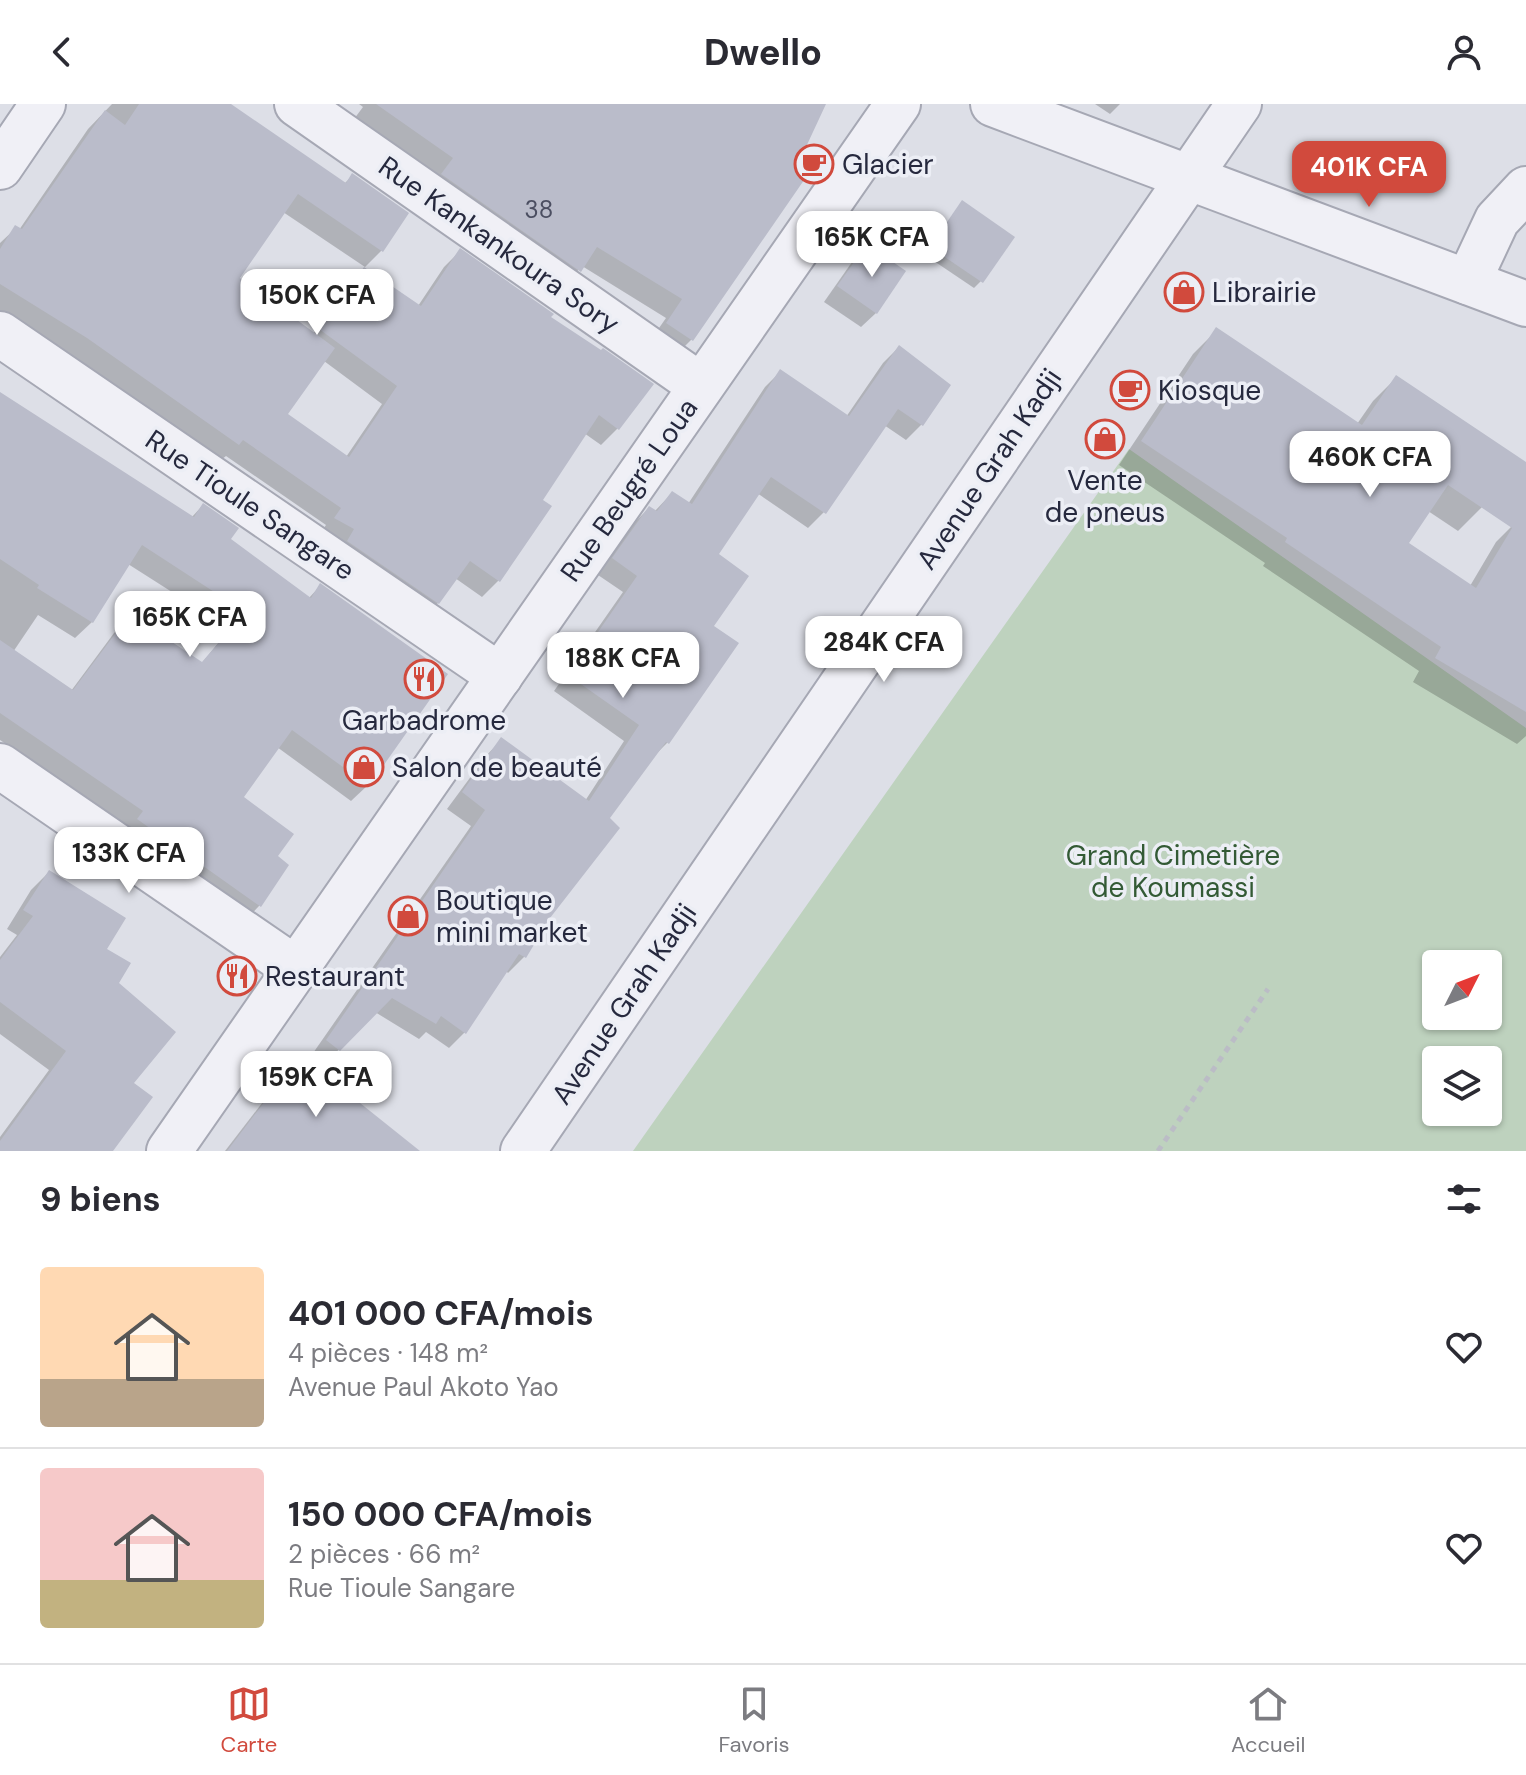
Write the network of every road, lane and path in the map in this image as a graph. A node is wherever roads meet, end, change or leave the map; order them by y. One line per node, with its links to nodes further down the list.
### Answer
1 (43, 104): 6 (street)
2 (297, 104): 12 (street, Rue Kankankoura Sory)
3 (898, 104): 12 (street, Rue Beugré Loua)
4 (993, 104): 7 (street)
5 (1239, 104): 7 (street, Avenue Grah Kadji)
6 (0, 167)
7 (1188, 178): 9 (street); 18 (street, Avenue Grah Kadji)
8 (1526, 189): 9 (street)
9 (1468, 282): 10 (street)
10 (1526, 304)
11 (0, 334): 13 (street, Rue Tioule Sangare)
12 (701, 386): 13 (street, Rue Beugré Loua)
13 (500, 676): 15 (street, Rue Beugré Loua)
14 (0, 766): 15 (street)
15 (296, 969): 17 (street, Rue Beugré Loua)
16 (1268, 989): 19 (path)
17 (169, 1151)
18 (523, 1151)
19 (1158, 1151)

